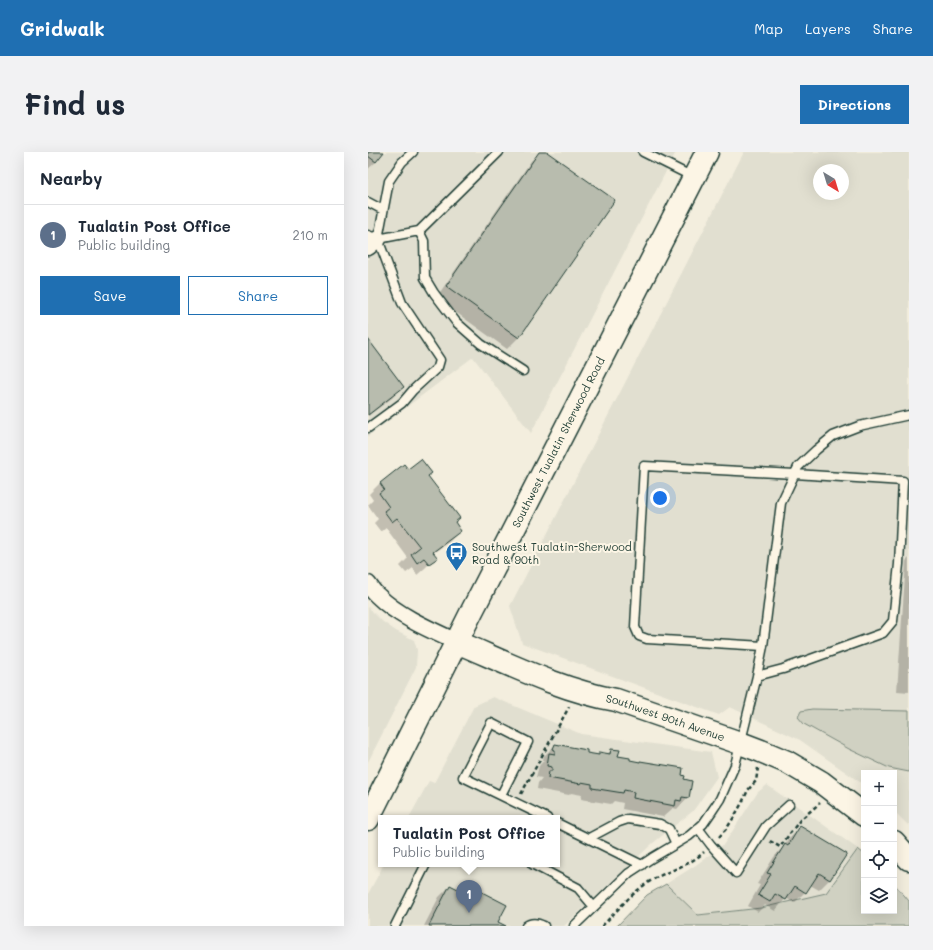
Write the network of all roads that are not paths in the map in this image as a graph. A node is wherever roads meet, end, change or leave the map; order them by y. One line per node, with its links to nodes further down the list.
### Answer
1 (413, 152): 7 (lane)
2 (499, 152): 8 (lane)
3 (643, 152): 5 (lane)
4 (707, 152): 5 (main road, Southwest Tualatin Sherwood Road)
5 (694, 177): 15 (main road, Southwest Tualatin Sherwood Road)
6 (368, 202): 7 (lane)
7 (383, 210): 9 (lane)
8 (419, 231): 9 (lane); 10 (lane)
9 (371, 240): 12 (lane)
10 (523, 371)
11 (909, 415): 13 (lane)
12 (368, 428)
13 (795, 474): 16 (lane); 16 (lane); 17 (lane)
14 (368, 584): 15 (street)
15 (457, 642): 18 (main road, Southwest 90th Avenue); 23 (main road, Southwest Tualatin Sherwood Road)
16 (763, 646): 17 (lane)
17 (757, 676): 18 (lane)
18 (740, 743): 21 (main road, Southwest 90th Avenue); 25 (lane)
19 (501, 795): 19 (lane); 22 (lane)
20 (789, 805): 25 (lane)
21 (861, 813)
22 (541, 815)
23 (368, 819)
24 (560, 824): 26 (lane)
25 (698, 828): 27 (lane)
26 (588, 838): 27 (lane); 30 (lane)
27 (676, 844): 30 (lane)
28 (897, 845): 29 (main road)
29 (909, 859)
30 (642, 864): 33 (lane)
31 (424, 867): 34 (lane)
32 (538, 867): 33 (lane)
33 (594, 906): 37 (lane)
34 (395, 926)
35 (526, 926): 36 (lane)
36 (544, 926)
37 (574, 926)

